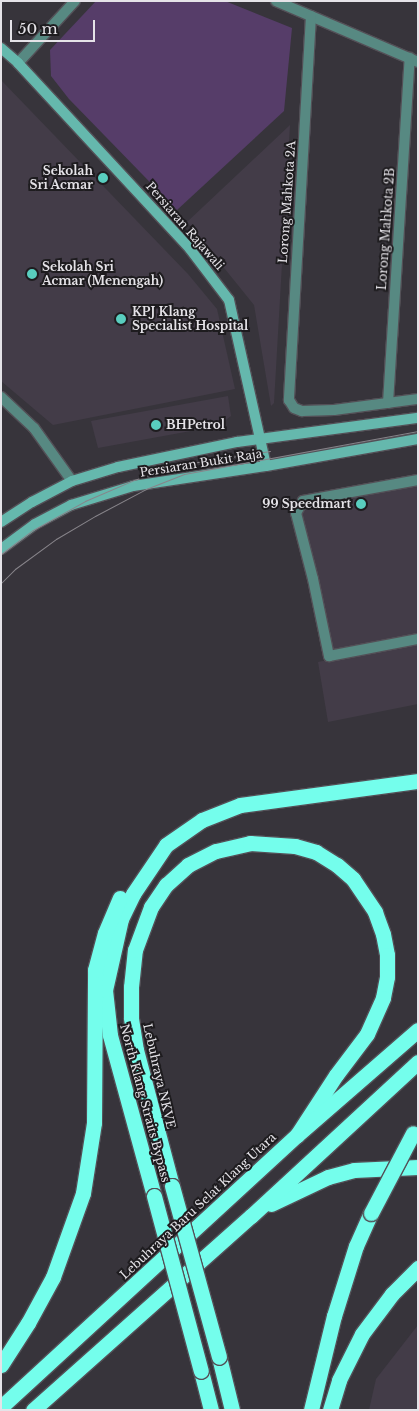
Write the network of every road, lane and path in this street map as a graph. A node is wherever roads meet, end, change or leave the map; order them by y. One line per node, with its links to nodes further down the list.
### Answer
1 (75, 1): 6 (street)
2 (276, 1): 3 (street)
3 (311, 16): 5 (street); 9 (street, Lorong Mahkota 2A)
4 (1, 48): 6 (main road, Persiaran Rajawali)
5 (414, 60): 9 (street, Lorong Mahkota 2B)
6 (18, 63): 11 (main road, Persiaran Rajawali)
7 (1, 397): 15 (street)
8 (418, 399): 9 (street)
9 (388, 402)
10 (418, 418): 11 (main road, Persiaran Bukit Raja)
11 (260, 438): 13 (main road, Persiaran Rajawali); 15 (main road, Persiaran Bukit Raja)
12 (418, 439): 13 (main road, Persiaran Bukit Raja)
13 (266, 466): 17 (main road, Persiaran Bukit Raja)
14 (418, 480): 18 (street)
15 (72, 482): 16 (main road, Persiaran Bukit Raja)
16 (1, 522)
17 (1, 548)
18 (418, 639)
19 (418, 780): 20 (highway, North Klang Straits Bypass)
20 (377, 785): 21 (highway); 22 (highway, North Klang Straits Bypass)
21 (418, 789)
22 (166, 845): 30 (highway); 31 (highway, North Klang Straits Bypass, bridge)
23 (418, 1030): 26 (highway, Lebuhraya Baru Selat Klang Utara)
24 (418, 1062): 28 (highway)
25 (415, 1130): 35 (highway, bridge)
26 (297, 1135): 32 (highway, Lebuhraya Baru Selat Klang Utara); 34 (highway, Lebuhraya NKVE, bridge)
27 (418, 1167): 28 (highway)
28 (251, 1216): 33 (highway)
29 (418, 1268): 36 (highway)
30 (1, 1365)
31 (210, 1406)
32 (1, 1407)
33 (33, 1410)
34 (232, 1410)
35 (311, 1410)
36 (330, 1410)

